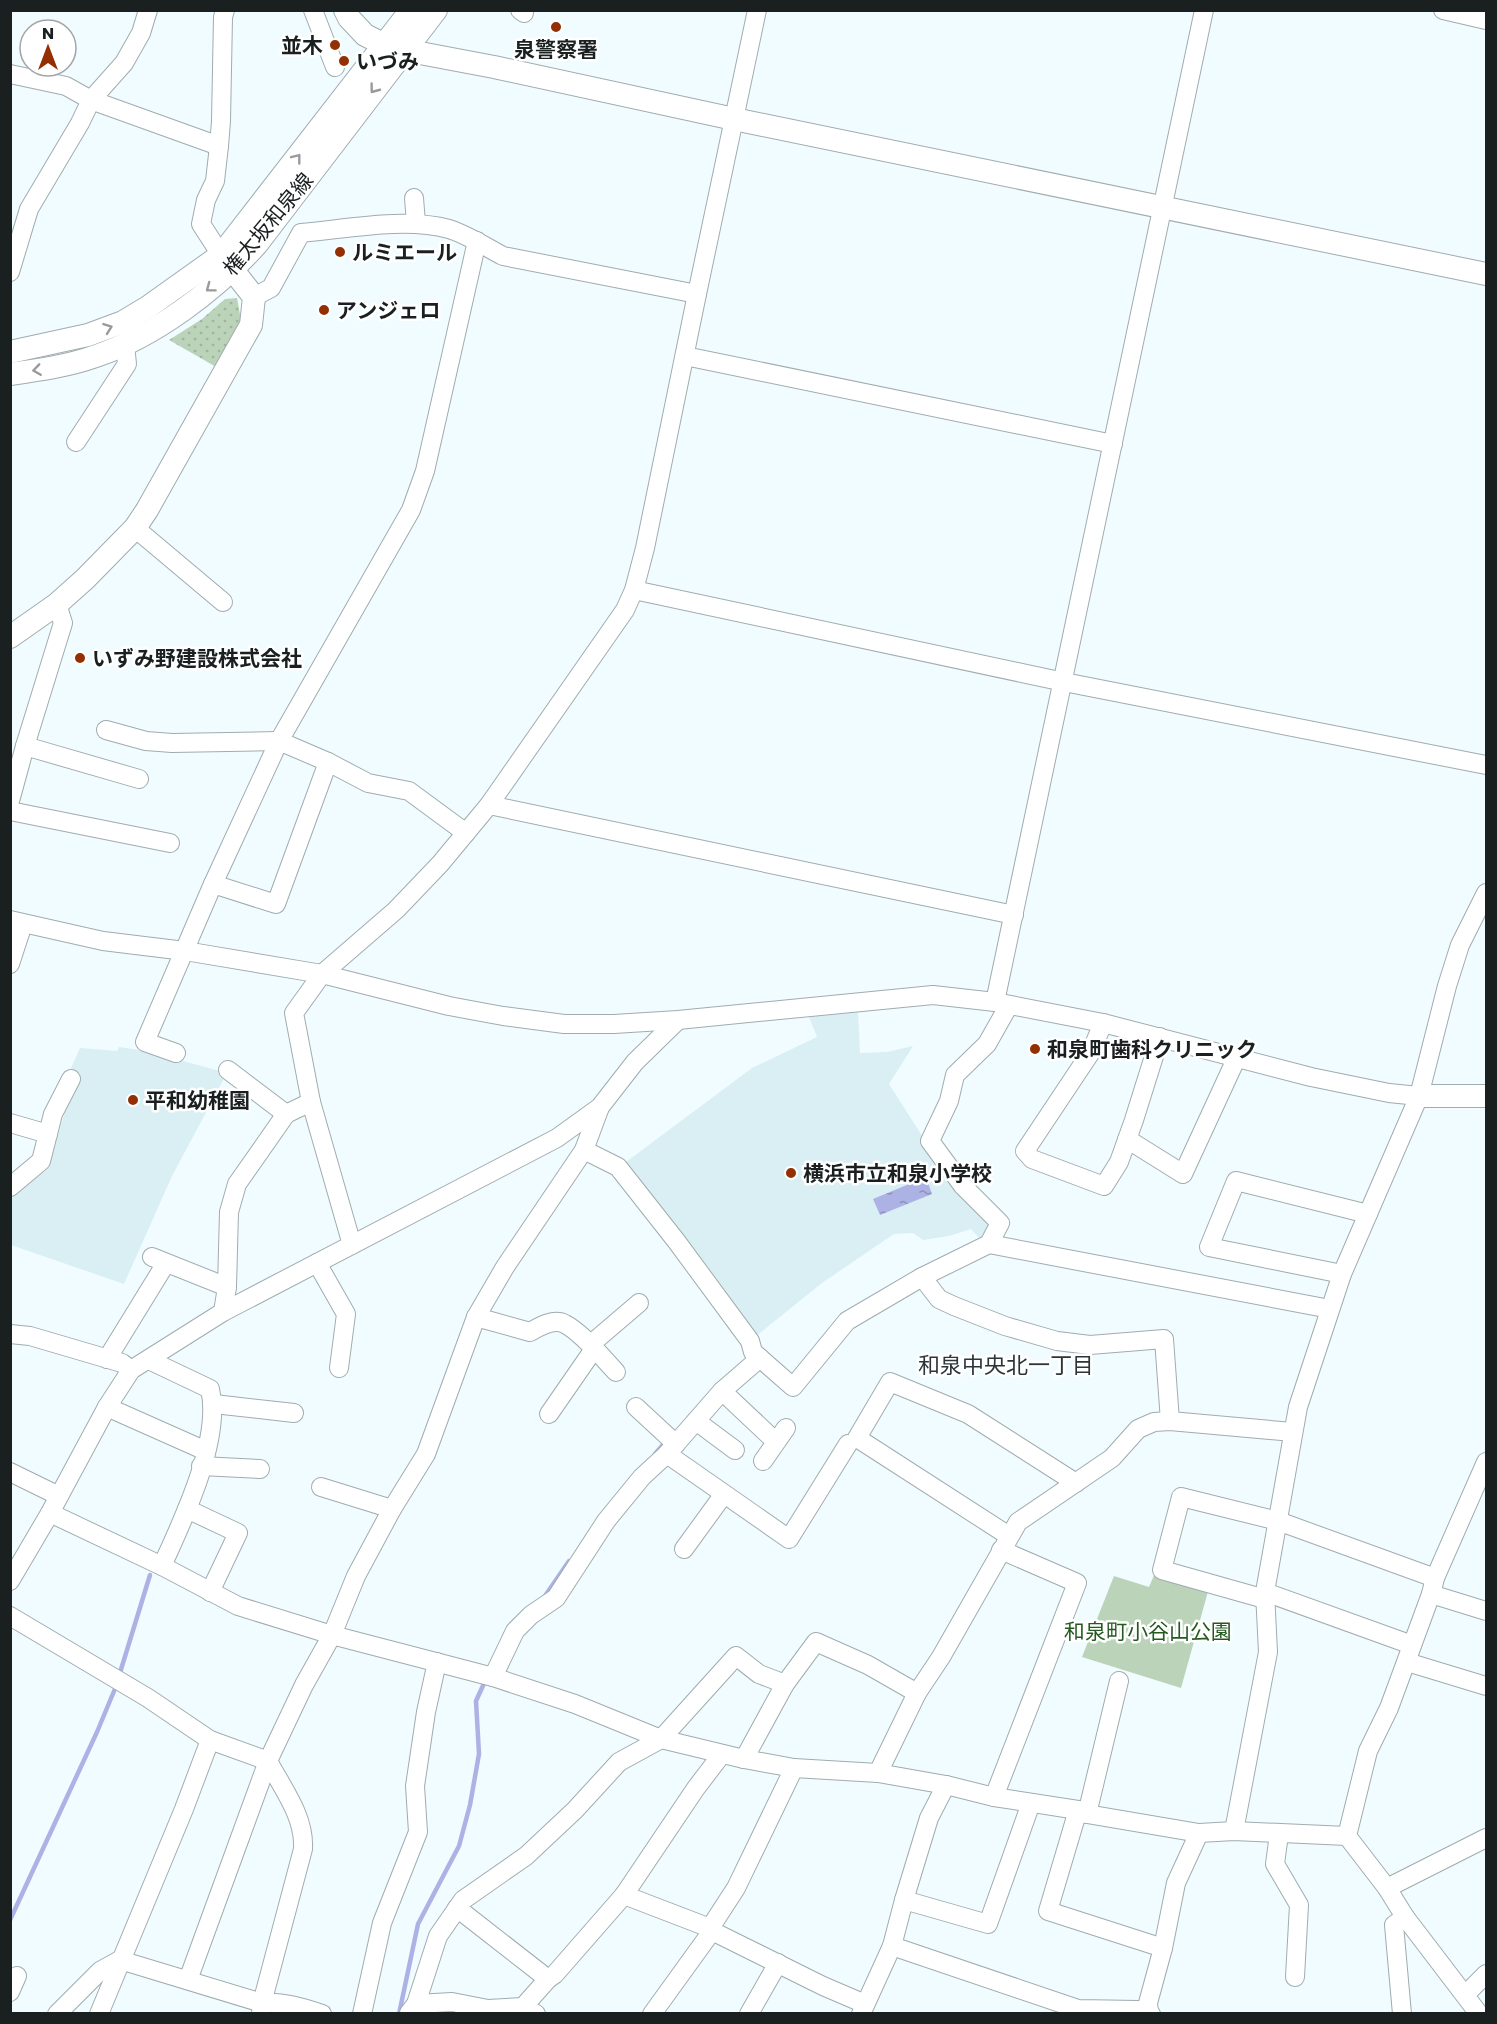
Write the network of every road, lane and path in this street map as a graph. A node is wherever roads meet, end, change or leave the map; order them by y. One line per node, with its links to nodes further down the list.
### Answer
1 (148, 10): 14 (street)
2 (225, 10): 16 (street)
3 (314, 10): 12 (street)
4 (345, 10): 11 (street)
5 (411, 10): 11 (street, 権太坂和泉線)
6 (436, 10): 11 (street, 権太坂和泉線)
7 (758, 10): 15 (street)
8 (1204, 10): 18 (street)
9 (1443, 10): 10 (street)
10 (1486, 20)
11 (394, 47): 15 (street); 21 (street, 権太坂和泉線)
12 (335, 67)
13 (10, 74): 14 (street)
14 (91, 100): 16 (street); 22 (street)
15 (734, 119): 18 (street); 24 (street)
16 (219, 146): 21 (street)
17 (414, 198): 19 (street)
18 (1161, 206): 23 (street); 31 (street)
19 (416, 224): 20 (street); 25 (street)
20 (477, 241): 24 (street); 39 (street)
21 (227, 262): 25 (street); 26 (street, 権太坂和泉線, one-way to 26); 27 (street, 権太坂和泉線, one-way to 21)
22 (10, 272)
23 (1486, 274)
24 (697, 294): 28 (street)
25 (254, 297): 32 (street)
26 (125, 345): 29 (street, 権太坂和泉線, one-way to 29); 30 (street)
27 (10, 352)
28 (685, 356): 31 (street); 33 (street)
29 (10, 374)
30 (76, 442)
31 (1113, 444): 37 (street)
32 (135, 528): 34 (street); 35 (street)
33 (634, 590): 37 (street); 45 (street)
34 (223, 602)
35 (57, 604): 36 (street); 40 (street)
36 (10, 637)
37 (1064, 682): 42 (street); 51 (street)
38 (106, 730): 39 (street)
39 (279, 741): 41 (street); 49 (street)
40 (25, 747): 43 (street); 44 (street)
41 (328, 762): 47 (street); 49 (street)
42 (1486, 765)
43 (139, 778)
44 (10, 801)
45 (489, 805): 47 (street); 51 (street)
46 (10, 811): 48 (street)
47 (466, 833): 55 (street)
48 (170, 843)
49 (213, 884): 53 (street)
50 (1486, 893): 64 (street)
51 (1014, 915): 56 (street)
52 (17, 922): 53 (street); 54 (street)
53 (185, 951): 55 (street); 60 (street)
54 (10, 964)
55 (322, 974): 57 (street); 66 (street)
56 (1002, 1004): 57 (street); 58 (street); 75 (street)
57 (678, 1020): 67 (street)
58 (1103, 1023): 59 (street); 71 (street)
59 (1160, 1037): 61 (street); 71 (street)
60 (176, 1053)
61 (1237, 1057): 64 (street); 71 (street)
62 (228, 1070): 68 (street)
63 (71, 1079): 70 (street)
64 (1419, 1096): 65 (street); 74 (street)
65 (1486, 1096)
66 (311, 1102): 68 (street); 76 (street)
67 (600, 1107): 72 (street); 76 (street)
68 (286, 1114): 80 (street)
69 (10, 1123): 70 (street)
70 (48, 1134): 73 (street)
71 (1127, 1139)
72 (584, 1150): 84 (street); 87 (street)
73 (10, 1187)
74 (1368, 1214): 78 (street); 78 (street)
75 (988, 1244): 79 (street); 82 (street)
76 (352, 1245): 77 (street)
77 (317, 1263): 83 (street); 90 (street)
78 (1342, 1274): 82 (street)
79 (922, 1278): 87 (street); 99 (street)
80 (227, 1287): 83 (street); 88 (street)
81 (639, 1303): 86 (street)
82 (1330, 1309): 101 (street)
83 (223, 1312): 89 (street)
84 (476, 1317): 86 (street); 115 (street)
85 (10, 1334): 88 (street)
86 (593, 1347): 92 (street); 98 (street)
87 (760, 1358): 93 (street)
88 (107, 1359): 91 (street)
89 (149, 1360): 91 (street); 94 (street)
90 (339, 1368)
91 (131, 1370): 95 (street)
92 (616, 1372)
93 (722, 1391): 100 (street); 106 (street)
94 (214, 1404): 97 (street); 105 (street)
95 (107, 1407): 105 (street); 113 (street)
96 (636, 1407): 102 (street)
97 (294, 1413)
98 (549, 1414)
99 (1170, 1420): 101 (street); 110 (street)
100 (696, 1421): 102 (street); 104 (street)
101 (1293, 1432): 117 (street)
102 (669, 1442): 112 (street); 130 (street)
103 (848, 1444): 112 (street)
104 (735, 1450)
105 (204, 1458): 108 (street); 114 (street)
106 (763, 1461)
107 (1486, 1462): 122 (street)
108 (260, 1469)
109 (10, 1472): 113 (street)
110 (1076, 1483): 118 (street); 118 (street)
111 (321, 1487): 115 (street)
112 (724, 1494): 119 (street)
113 (59, 1496): 116 (street)
114 (187, 1509): 120 (street); 123 (street)
115 (392, 1509): 127 (street)
116 (50, 1513): 120 (street); 121 (street)
117 (1278, 1521): 122 (street); 124 (street); 124 (street)
118 (1005, 1543): 134 (street); 143 (street)
119 (684, 1549)
120 (162, 1566): 123 (street)
121 (10, 1581)
122 (1433, 1586): 125 (street); 128 (street)
123 (210, 1592): 127 (street)
124 (1265, 1595): 128 (street); 146 (street)
125 (1486, 1611)
126 (10, 1616): 136 (street)
127 (332, 1635): 129 (street); 139 (street)
128 (1409, 1653): 133 (street); 149 (street)
129 (438, 1662): 130 (street); 175 (street)
130 (487, 1676): 135 (street)
131 (1119, 1681): 145 (street)
132 (785, 1684): 134 (street); 135 (street); 138 (street)
133 (1486, 1686)
134 (917, 1693): 141 (street)
135 (661, 1739): 137 (street); 154 (street)
136 (210, 1740): 139 (street); 159 (street)
137 (722, 1754): 138 (street); 152 (street)
138 (744, 1759): 140 (street)
139 (268, 1761): 164 (street); 166 (street)
140 (794, 1768): 141 (street); 156 (street)
141 (878, 1773): 142 (street)
142 (946, 1785): 143 (street); 153 (street)
143 (994, 1797): 144 (street)
144 (1031, 1803): 145 (street); 153 (street)
145 (1083, 1812): 147 (street); 158 (street)
146 (1234, 1831): 147 (street); 148 (street)
147 (1199, 1833): 158 (street)
148 (1279, 1834): 149 (street); 161 (street)
149 (1347, 1836): 151 (street)
150 (1486, 1838): 151 (street)
151 (1387, 1888): 155 (street)
152 (624, 1895): 156 (street); 162 (street)
153 (904, 1900): 157 (street)
154 (457, 1908): 162 (street); 168 (street)
155 (1405, 1917): 165 (street); 179 (street)
156 (711, 1930): 160 (street); 176 (street)
157 (892, 1946): 169 (street); 171 (street)
158 (1163, 1948): 178 (street)
159 (120, 1960): 164 (street); 172 (street); 173 (street)
160 (778, 1963): 169 (street); 177 (street)
161 (1295, 1977)
162 (548, 1979): 170 (street)
163 (1485, 1979): 165 (street)
164 (188, 1980): 166 (street)
165 (1465, 1995): 180 (street)
166 (262, 2008): 174 (street)
167 (450, 2008): 168 (street); 170 (street)
168 (412, 2009)
169 (863, 2009)
170 (529, 2010)
171 (1076, 2011): 178 (street)
172 (57, 2013)
173 (99, 2013)
174 (322, 2013)
175 (362, 2013)
176 (652, 2013)
177 (749, 2013)
178 (1150, 2013)
179 (1402, 2013)
180 (1479, 2013)

